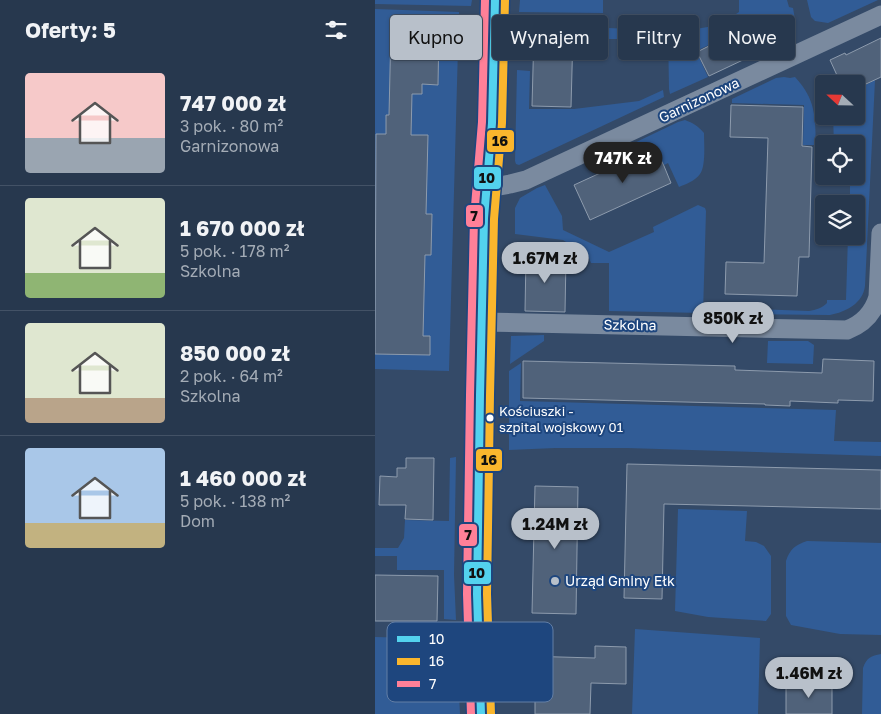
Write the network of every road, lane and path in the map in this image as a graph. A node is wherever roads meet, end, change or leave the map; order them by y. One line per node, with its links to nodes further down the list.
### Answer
1 (495, 0): 3 (street)
2 (881, 15): 3 (street, Garnizonowa)
3 (487, 188): 5 (street)
4 (881, 234): 5 (street, Szkolna)
5 (482, 322): 6 (street)
6 (478, 622)

